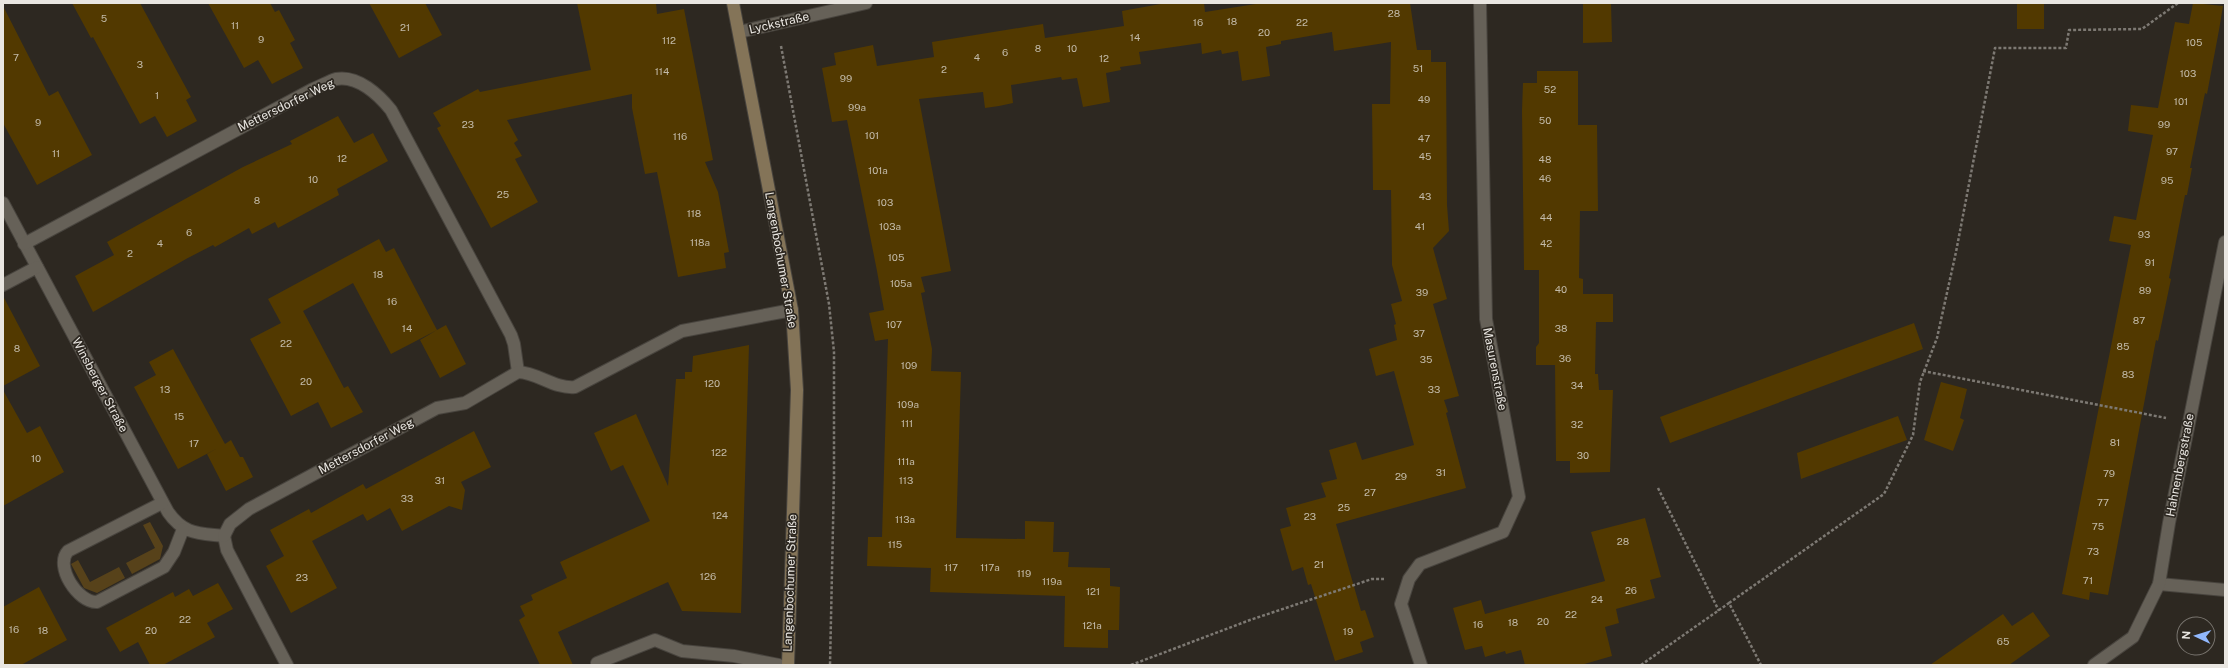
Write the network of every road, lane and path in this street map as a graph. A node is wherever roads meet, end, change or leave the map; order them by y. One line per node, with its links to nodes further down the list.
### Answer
1 (734, 3): 5 (street, Langenbochumer Straße)
2 (866, 3): 5 (street, Lyckstraße)
3 (1480, 3): 19 (street, Masurenstraße)
4 (2178, 3): 12 (path)
5 (739, 32): 11 (street, Langenbochumer Straße)
6 (3, 203): 8 (street, Winsberger Straße)
7 (2225, 242): 14 (street, Hahnenbergstraße)
8 (24, 244): 9 (street, Winsberger Straße); 13 (street, Mettersdorfer Weg)
9 (37, 267): 10 (street); 16 (street, Winsberger Straße)
10 (3, 285)
11 (792, 310): 13 (street); 27 (street, Langenbochumer Straße)
12 (1923, 371): 14 (path); 22 (path)
13 (518, 372): 18 (street, Mettersdorfer Weg)
14 (2189, 422): 20 (street, Hahnenbergstraße)
15 (1658, 488): 23 (path)
16 (162, 503): 17 (street, Winsberger Straße); 17 (street)
17 (183, 529): 18 (street)
18 (224, 536): 25 (street)
19 (1408, 579): 28 (path); 29 (street, Masurenstraße)
20 (2159, 584): 21 (street); 32 (street, Hahnenbergstraße)
21 (2225, 590)
22 (1729, 603): 23 (path); 31 (path)
23 (1719, 611): 30 (path)
24 (597, 663): 26 (street)
25 (287, 665)
26 (779, 665)
27 (788, 665)
28 (1131, 665)
29 (1420, 665)
30 (1641, 665)
31 (1761, 665)
32 (2094, 665)

